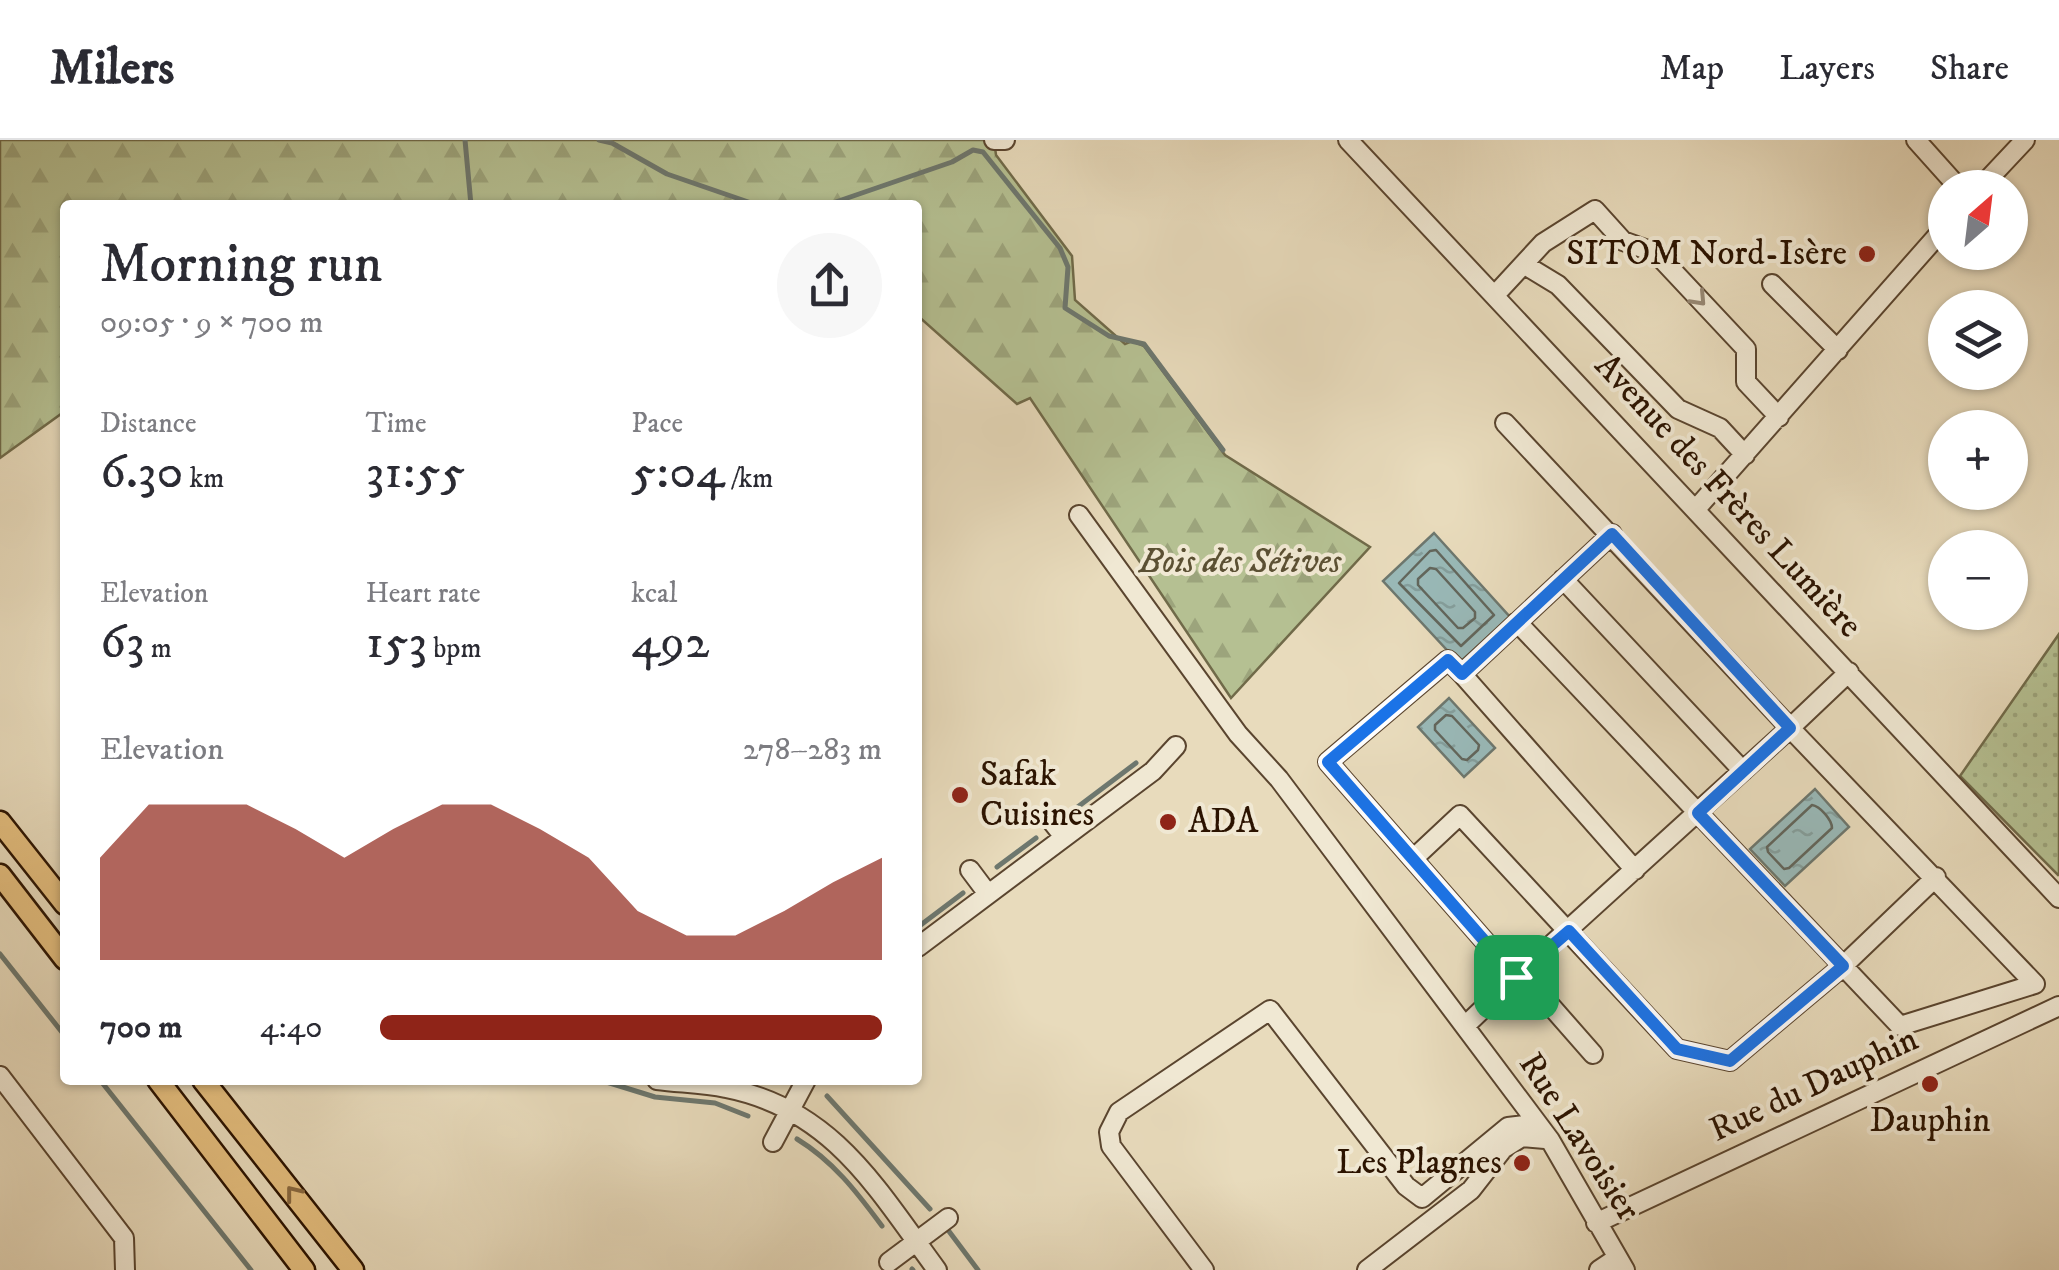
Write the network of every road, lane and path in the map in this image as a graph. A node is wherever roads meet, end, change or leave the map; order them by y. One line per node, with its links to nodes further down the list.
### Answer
1 (994, 140): 2 (street)
2 (1005, 140)
3 (1348, 140): 11 (street, Avenue des Frères Lumière)
4 (1916, 140): 6 (street)
5 (2025, 140): 7 (street)
6 (1944, 170)
7 (1997, 170)
8 (1928, 247): 12 (street)
9 (1525, 265): 11 (street); 13 (street, one-way to 13); 15 (street)
10 (1772, 284): 12 (street)
11 (1495, 295): 16 (street, Avenue des Frères Lumière)
12 (1838, 350): 13 (street)
13 (1779, 417): 15 (street)
14 (1505, 423): 18 (street)
15 (1745, 455): 16 (street)
16 (1696, 509): 21 (street, Avenue des Frères Lumière)
17 (1079, 515): 44 (street, Rue Lavoisier)
18 (1612, 534): 19 (street); 23 (street)
19 (1563, 578): 20 (street); 25 (street)
20 (1517, 622): 22 (street); 26 (street)
21 (1848, 672): 23 (street); 37 (street, Avenue des Frères Lumière)
22 (1462, 674): 30 (street); 32 (street)
23 (1790, 728): 25 (street); 34 (street)
24 (1176, 746): 29 (street)
25 (1743, 770): 26 (street)
26 (1698, 813): 32 (street); 41 (street)
27 (1049, 818): 29 (street)
28 (0, 822): 36 (main road)
29 (1064, 837): 35 (street)
30 (1413, 859): 38 (street); 42 (street)
31 (970, 870): 35 (street)
32 (1635, 870): 38 (street)
33 (0, 874): 40 (main road)
34 (1936, 877): 41 (street); 41 (street)
35 (988, 894): 39 (street)
36 (60, 898)
37 (2059, 898)
38 (1569, 931): 41 (street); 42 (street)
39 (922, 944)
40 (60, 952)
41 (1843, 966)
42 (1518, 975): 44 (street); 45 (street)
43 (2059, 1006): 55 (street, Rue du Dauphin)
44 (1466, 1025): 52 (street, Rue Lavoisier)
45 (1593, 1054)
46 (0, 1077): 59 (street)
47 (162, 1085): 60 (main road)
48 (207, 1085): 61 (main road, one-way to 48)
49 (700, 1085): 51 (street)
50 (803, 1085): 51 (street)
51 (791, 1109): 53 (street); 56 (street)
52 (1550, 1140): 55 (street, Rue Lavoisier); 63 (street); 64 (street)
53 (773, 1142)
54 (948, 1218): 56 (street)
55 (1596, 1223): 58 (street, Rue Lavoisier)
56 (916, 1242): 57 (street); 62 (street)
57 (889, 1262)
58 (1621, 1264): 65 (street)
59 (125, 1270)
60 (304, 1270)
61 (353, 1270)
62 (937, 1270)
63 (1204, 1270)
64 (1367, 1270)
65 (1599, 1270)

